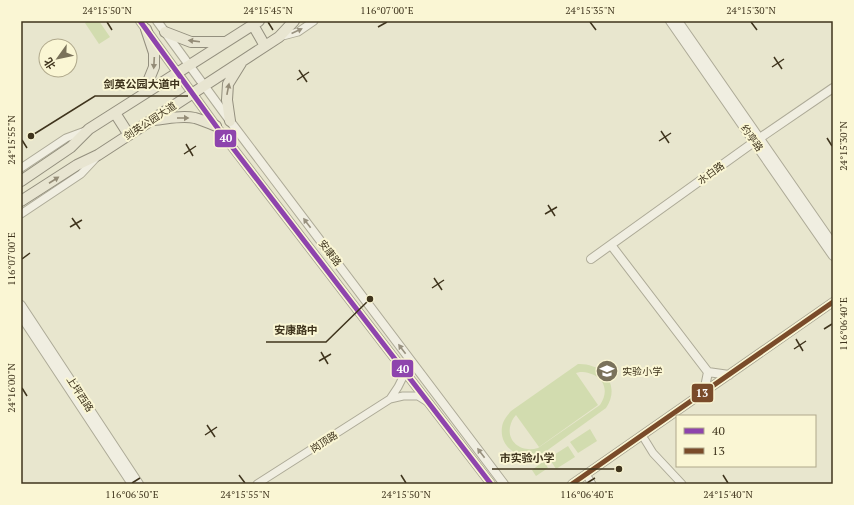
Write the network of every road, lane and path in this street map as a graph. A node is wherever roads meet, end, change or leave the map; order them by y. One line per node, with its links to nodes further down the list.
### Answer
1 (157, 21): 8 (street, 安康路)
2 (294, 21): 9 (main road, 剑英公园大道)
3 (314, 21): 9 (street, one-way to 3)
4 (670, 21): 25 (street, 约亭路)
5 (678, 21): 25 (street, 约亭路)
6 (256, 23): 10 (main road); 11 (main road)
7 (143, 25): 14 (street, 安康路); 18 (main road, one-way to 18)
8 (165, 32): 10 (main road, one-way to 8); 13 (street, 安康路)
9 (279, 37): 11 (main road, 剑英公园大道)
10 (224, 42): 13 (main road)
11 (265, 46): 12 (main road, 剑英公园大道)
12 (243, 60): 15 (main road, 剑英公园大道); 21 (main road, one-way to 12)
13 (189, 65): 14 (main road); 15 (street, 安康路)
14 (177, 73): 17 (street, 安康路); 18 (main road)
15 (204, 86): 17 (main road, 剑英公园大道); 21 (street, 安康路)
16 (833, 88): 25 (street, 水白路)
17 (192, 93): 20 (main road, 剑英公园大道); 22 (street, 安康路)
18 (142, 95): 19 (main road)
19 (115, 113): 23 (main road); 24 (main road)
20 (150, 121): 22 (main road, one-way to 22); 24 (main road, 剑英公园大道)
21 (230, 121): 48 (street, 安康路, one-way to 21)
22 (216, 126): 39 (street, 安康路)
23 (89, 130): 27 (street); 28 (main road)
24 (129, 135): 26 (main road, 剑英公园大道)
25 (757, 140): 31 (street, 约亭路); 32 (street, 水白路); 33 (street, 约亭路)
26 (98, 155): 29 (main road, 剑英公园大道, one-way to 26); 30 (street)
27 (21, 168)
28 (21, 182)
29 (21, 201)
30 (21, 214)
31 (833, 244)
32 (611, 245): 34 (street, 水白路); 40 (street)
33 (833, 256)
34 (591, 259)
35 (833, 302): 41 (street)
36 (21, 305): 52 (street, 上坪西路)
37 (833, 308): 45 (street)
38 (21, 316): 51 (street, 上坪西路)
39 (400, 366): 43 (street); 44 (street, 安康路)
40 (708, 372): 41 (street); 42 (street)
41 (729, 375): 42 (street)
42 (704, 392): 56 (street)
43 (390, 399): 44 (street); 53 (street, 岗顶路)
44 (428, 402): 49 (street, 安康路)
45 (681, 415)
46 (676, 418): 47 (street)
47 (645, 440): 50 (street); 58 (street)
48 (493, 469): 49 (street); 55 (street, 安康路)
49 (484, 475): 54 (street, 安康路)
50 (590, 482): 57 (street)
51 (132, 484)
52 (139, 484)
53 (257, 484)
54 (491, 484)
55 (504, 484)
56 (572, 484)
57 (582, 484)
58 (682, 484)

